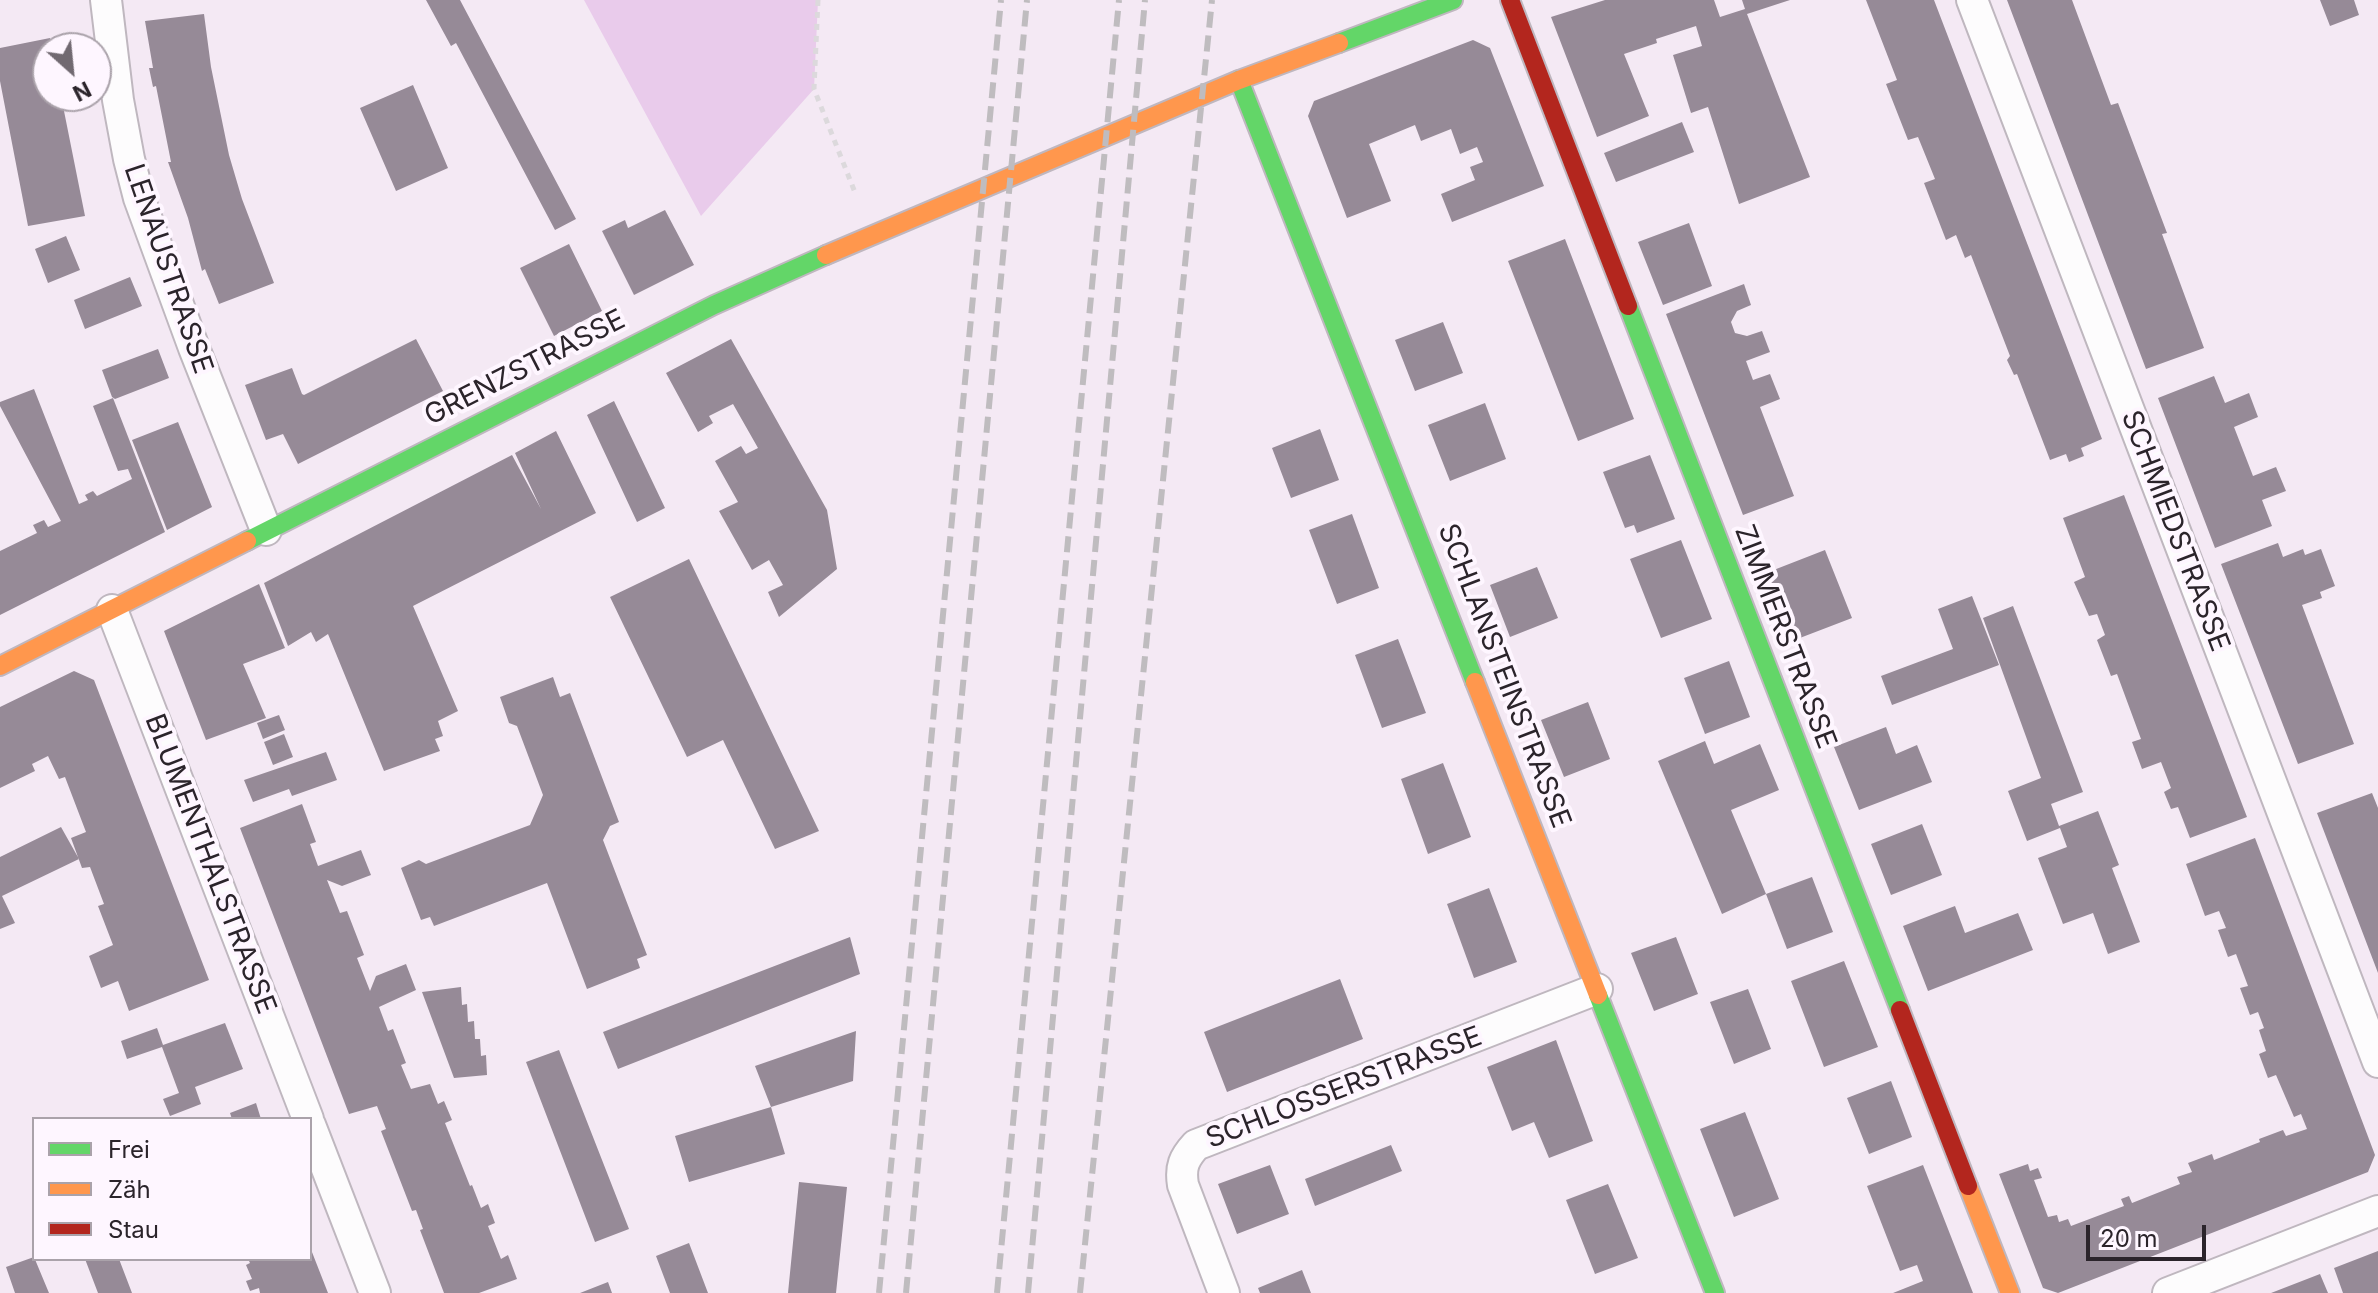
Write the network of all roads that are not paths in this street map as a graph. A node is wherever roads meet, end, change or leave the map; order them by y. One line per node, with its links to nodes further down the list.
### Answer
1 (106, 0): 6 (street, LENAUSTRASSE)
2 (1510, 0): 17 (street, ZIMMERSTRASSE)
3 (1972, 0): 10 (street, SCHMIEDSTRASSE)
4 (1442, 2): 5 (street, GRENZSTRASSE)
5 (1239, 80): 6 (street, GRENZSTRASSE); 9 (street, SCHLANSTEINSTRASSE)
6 (266, 530): 7 (street, GRENZSTRASSE)
7 (112, 610): 8 (street, GRENZSTRASSE); 11 (street, BLUMENTHALSTRASSE)
8 (0, 666)
9 (1597, 989): 15 (street, SCHLOSSERSTRASSE); 16 (street, SCHLANSTEINSTRASSE)
10 (2378, 1062)
11 (307, 1117)
12 (312, 1130): 14 (street)
13 (2378, 1211): 18 (street)
14 (375, 1293)
15 (1224, 1293)
16 (1715, 1293)
17 (2010, 1293)
18 (2168, 1293)

